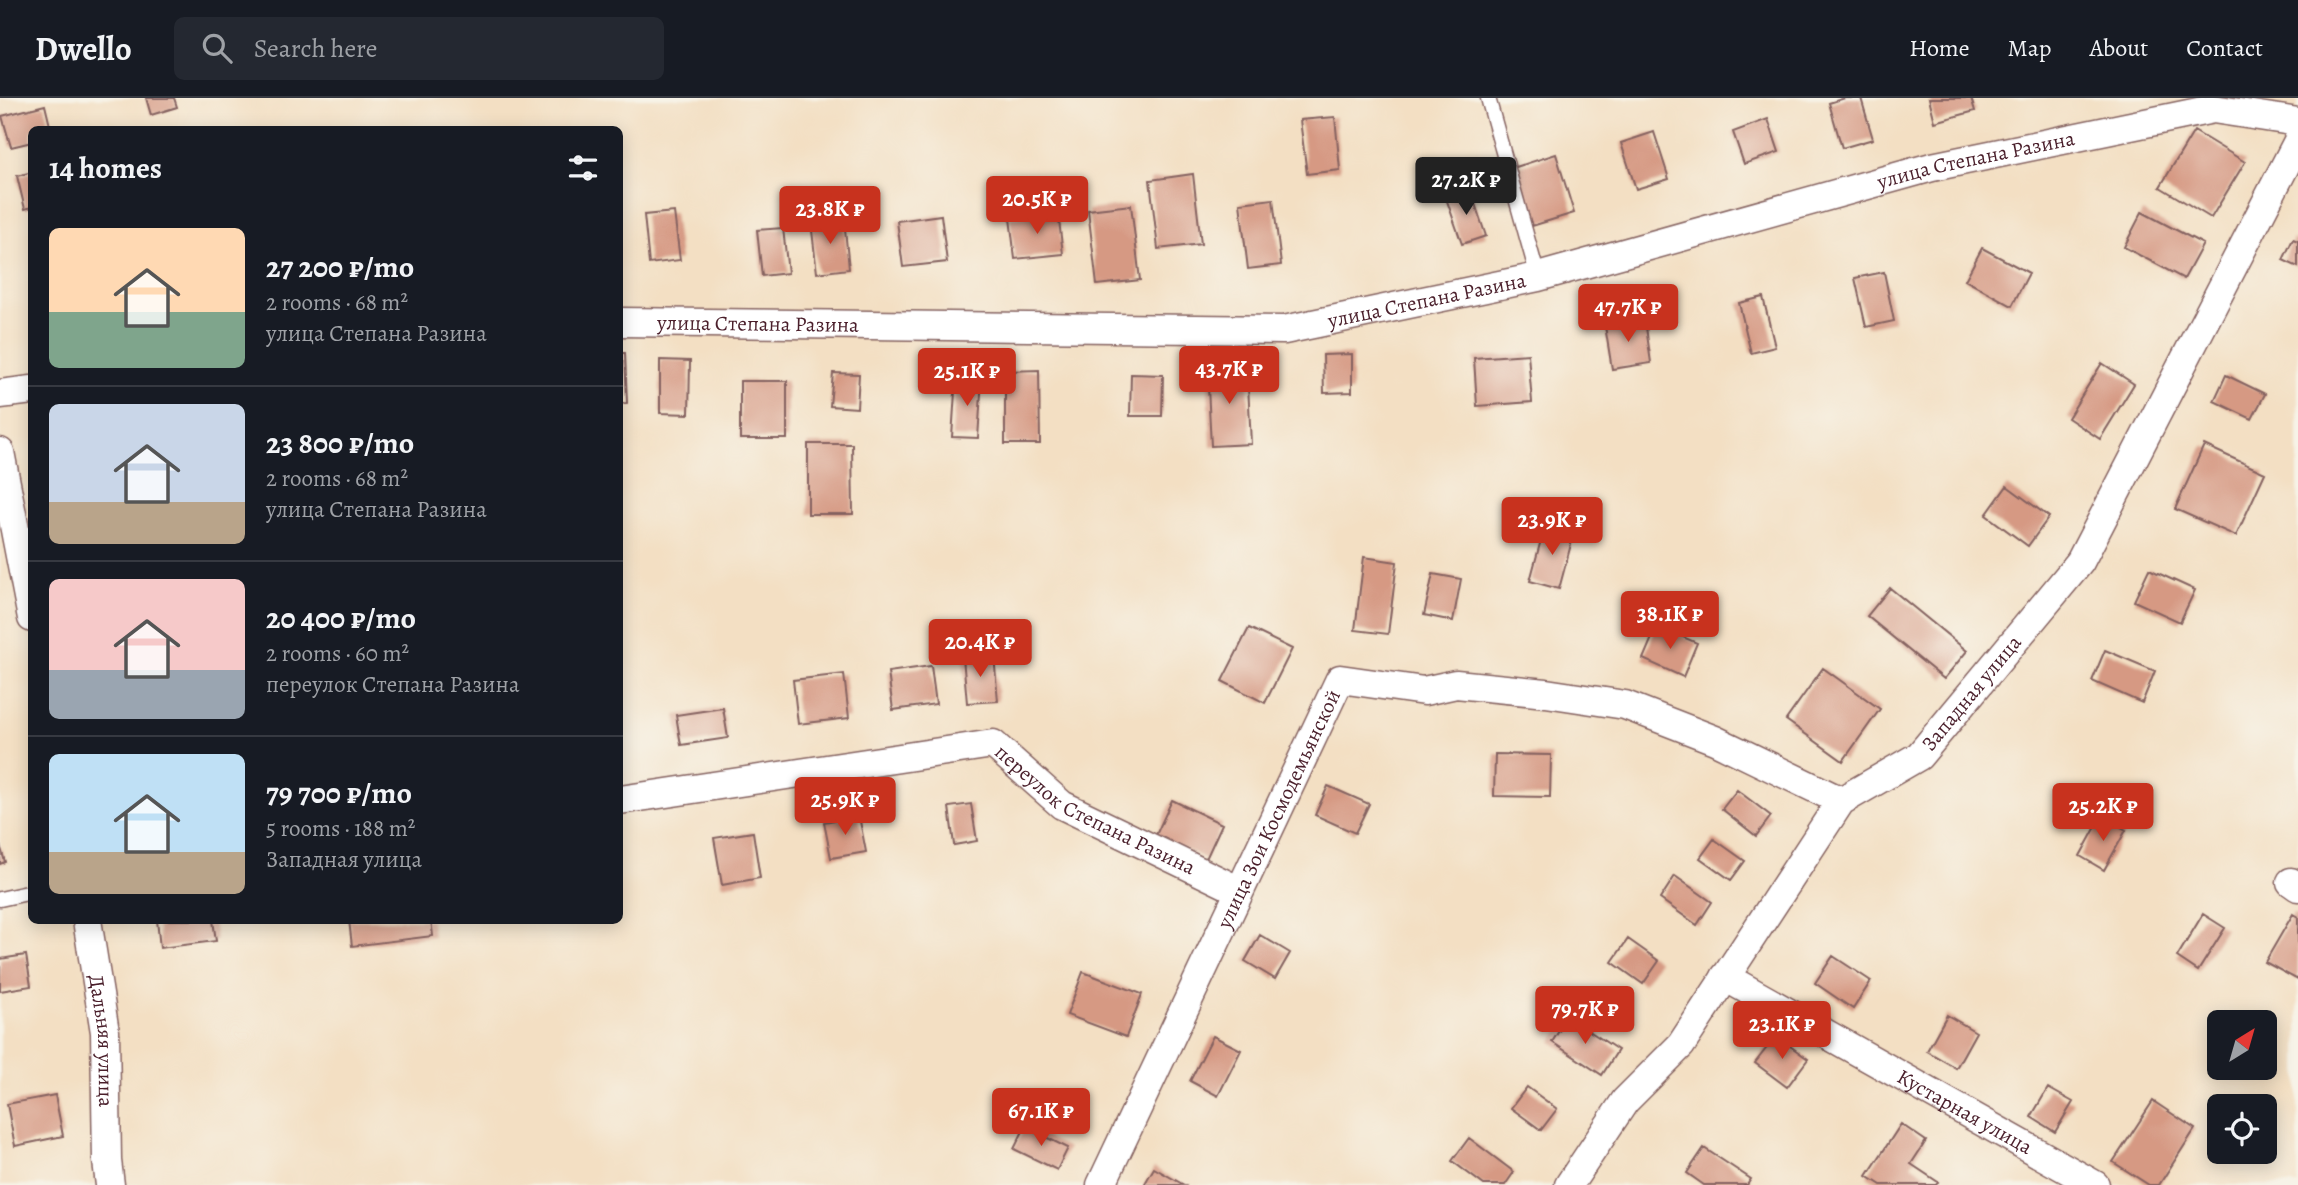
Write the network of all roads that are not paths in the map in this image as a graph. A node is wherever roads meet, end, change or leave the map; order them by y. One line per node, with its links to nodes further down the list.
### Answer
1 (1488, 98): 3 (lane)
2 (2297, 141): 3 (street, улица Степана Разина); 10 (street, Западная улица)
3 (1538, 277): 4 (street, улица Степана Разина)
4 (623, 322)
5 (28, 390): 6 (street)
6 (0, 394)
7 (0, 452): 8 (street)
8 (28, 597)
9 (623, 800): 11 (street, переулок Степана Разина)
10 (1841, 801): 11 (street, улица Зои Космодемьянской); 15 (street, Западная улица)
11 (1238, 890): 17 (street, улица Зои Космодемьянской)
12 (28, 893): 13 (lane)
13 (0, 900)
14 (89, 924): 16 (street, Дальняя улица)
15 (1725, 977): 18 (street, Западная улица); 19 (street, Кустарная улица)
16 (109, 1173)
17 (1101, 1185)
18 (1569, 1185)
19 (2095, 1185)

